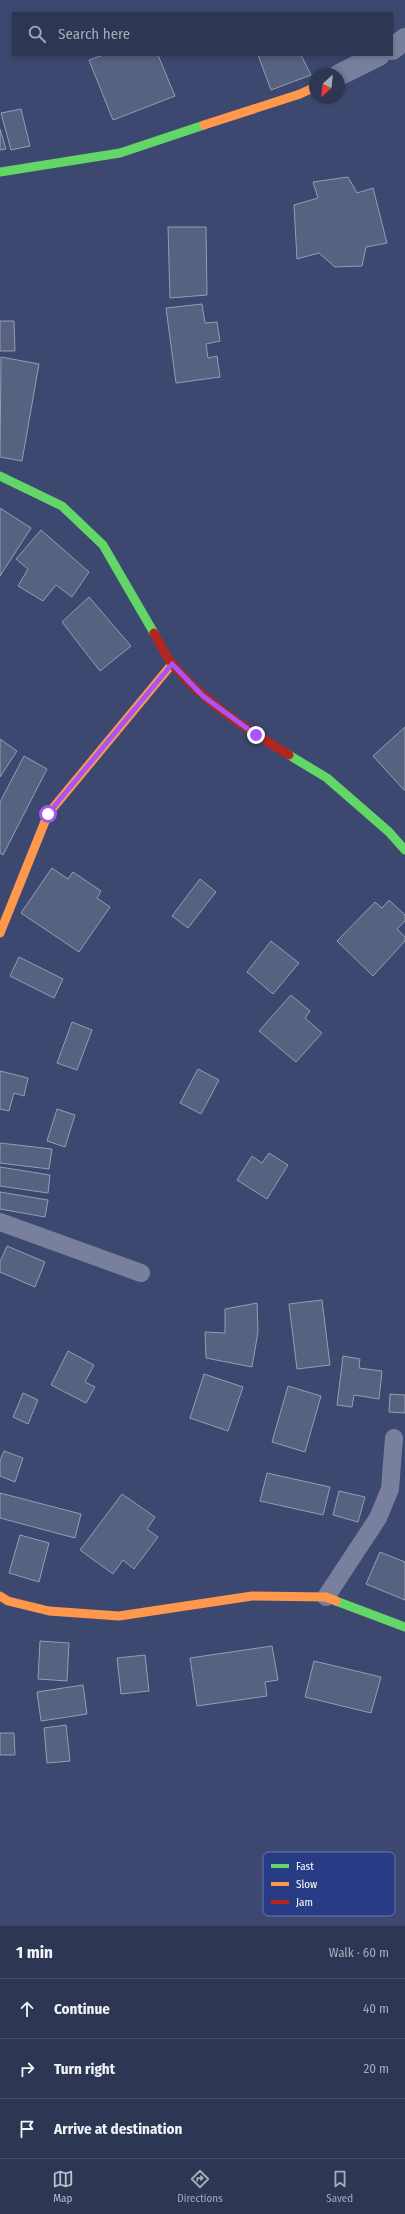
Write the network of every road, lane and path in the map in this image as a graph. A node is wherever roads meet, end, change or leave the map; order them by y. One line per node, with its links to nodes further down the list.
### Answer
1 (405, 39): 2 (street)
2 (393, 48)
3 (377, 56): 4 (street)
4 (345, 72)
5 (309, 90): 6 (street)
6 (0, 172)
7 (0, 476): 8 (street)
8 (172, 664): 9 (street); 10 (street)
9 (405, 850)
10 (0, 933)
11 (0, 1222): 12 (lane)
12 (141, 1273)
13 (394, 1438): 15 (lane)
14 (0, 1596): 15 (street)
15 (326, 1597): 16 (street)
16 (405, 1627)

